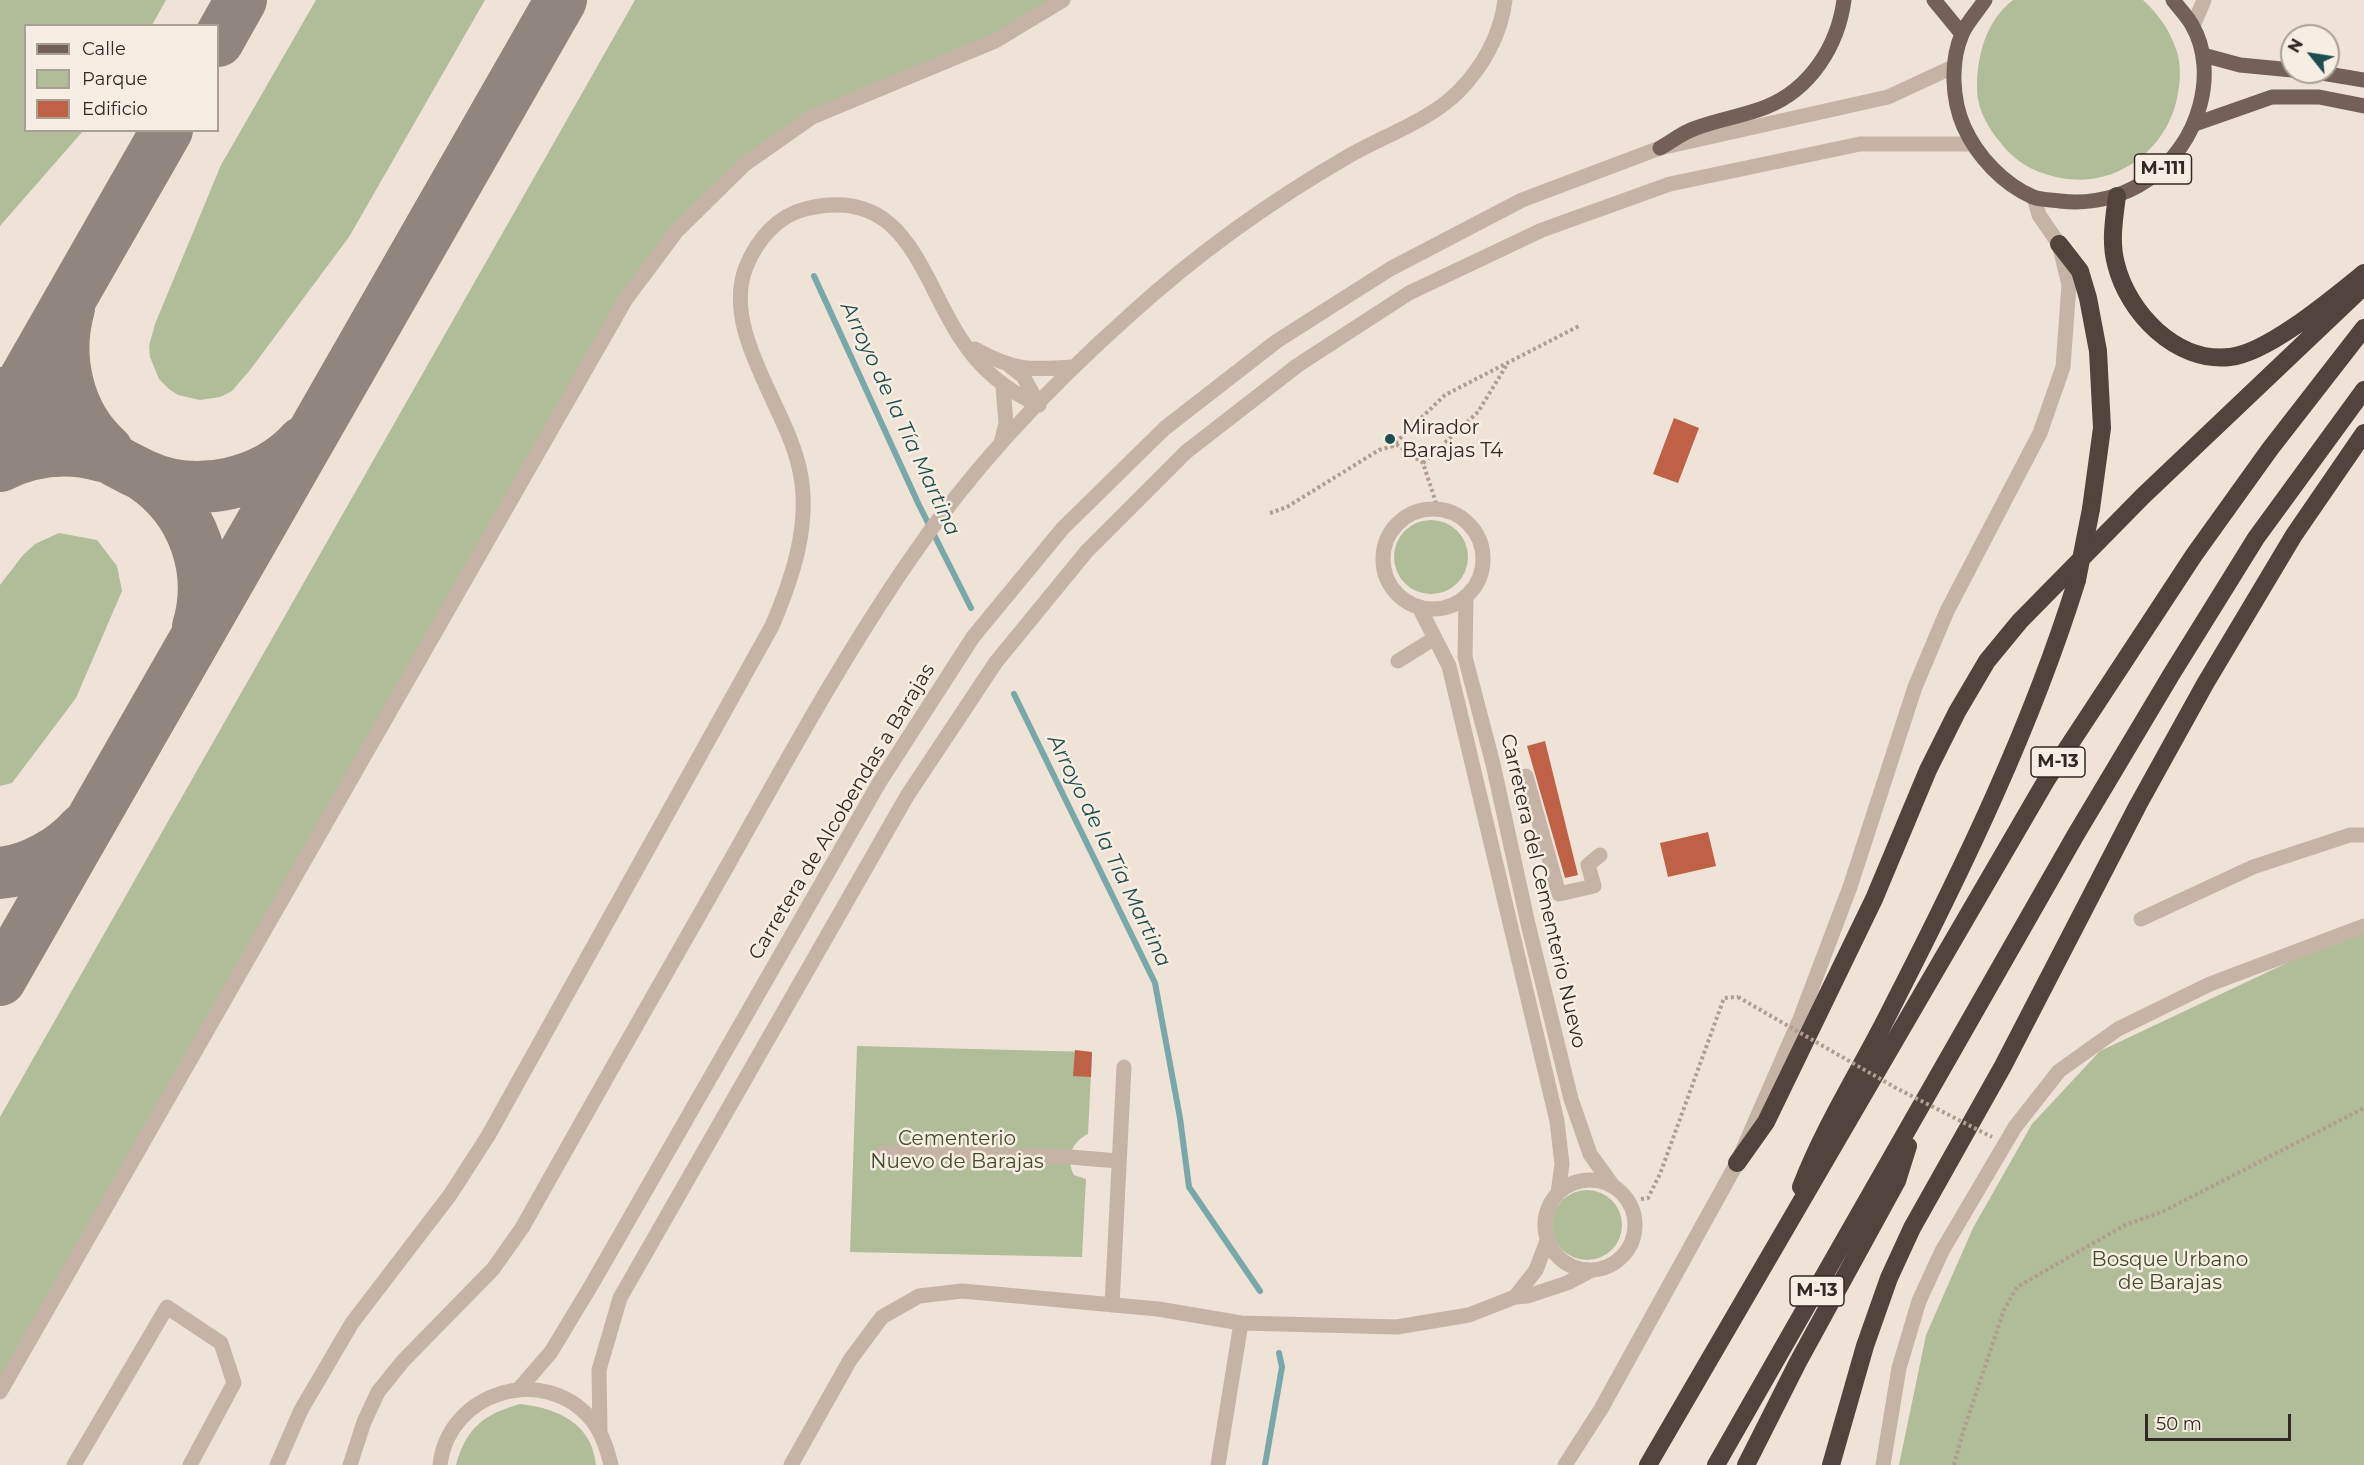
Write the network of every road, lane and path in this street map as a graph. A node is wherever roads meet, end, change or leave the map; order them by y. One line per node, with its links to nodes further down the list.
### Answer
1 (1063, 0): 65 (street)
2 (1505, 0): 29 (street)
3 (1844, 0): 18 (main road)
4 (1934, 0): 9 (main road)
5 (1985, 0): 9 (main road, M-111)
6 (2173, 0): 8 (main road, M-111)
7 (2204, 0): 8 (street)
8 (2193, 26): 10 (main road, M-111)
9 (1962, 34): 11 (main road, M-111)
10 (2203, 55): 12 (main road); 16 (main road, M-111)
11 (1955, 66): 17 (main road, M-111); 18 (street, Carretera de Alcobendas a Barajas)
12 (2280, 69)
13 (2340, 76): 14 (main road)
14 (2364, 80)
15 (2364, 106): 16 (main road)
16 (2195, 124): 19 (main road, M-111)
17 (1972, 144): 20 (main road, M-111); 66 (street)
18 (1660, 148): 64 (street, Carretera de Alcobendas a Barajas)
19 (2117, 196): 20 (main road, M-111); 22 (highway)
20 (2034, 197): 21 (street)
21 (2059, 244): 54 (street); 58 (highway, bridge)
22 (2364, 273)
23 (2364, 286): 54 (highway)
24 (1579, 326): 27 (path)
25 (2364, 328): 58 (highway, M-13)
26 (962, 342): 28 (street); 30 (street); 69 (street)
27 (1507, 365): 35 (path); 36 (path)
28 (1010, 366): 29 (street); 32 (street)
29 (1074, 367): 32 (street)
30 (1003, 387): 32 (street); 34 (street)
31 (2364, 390): 50 (highway, M-13)
32 (1039, 405): 34 (street)
33 (2364, 433): 79 (highway)
34 (1000, 447): 70 (street)
35 (1391, 447): 36 (path); 38 (path)
36 (1423, 463): 37 (path)
37 (1438, 508): 39 (street); 40 (street)
38 (1270, 513)
39 (1466, 596): 40 (street); 55 (street, Carretera del Cementerio Nuevo)
40 (1419, 608): 41 (street, Carretera del Cementerio Nuevo)
41 (1435, 638): 42 (street); 56 (street, Carretera del Cementerio Nuevo)
42 (1398, 661)
43 (1526, 776): 45 (street)
44 (2364, 835): 46 (street)
45 (1600, 855)
46 (2141, 919)
47 (2364, 926): 80 (street)
48 (1124, 1067): 53 (street)
49 (2364, 1108): 81 (path)
50 (1917, 1116): 77 (highway, M-13); 78 (highway)
51 (1992, 1137): 57 (path, bridge)
52 (883, 1154): 53 (street)
53 (1118, 1161): 62 (street)
54 (1737, 1163): 75 (street)
55 (1613, 1186): 56 (street); 60 (street)
56 (1557, 1193): 59 (street)
57 (1641, 1199)
58 (1788, 1220): 76 (highway, M-13)
59 (1547, 1241): 60 (street); 61 (street)
60 (1590, 1271): 61 (street)
61 (1515, 1297): 63 (street)
62 (1112, 1305): 63 (street); 73 (street)
63 (1241, 1323): 74 (street)
64 (519, 1389): 66 (street); 71 (street)
65 (0, 1392)
66 (600, 1431): 72 (street)
67 (75, 1465): 68 (street)
68 (190, 1465)
69 (277, 1465)
70 (351, 1465)
71 (440, 1465)
72 (611, 1465)
73 (791, 1465)
74 (1218, 1465)
75 (1565, 1465)
76 (1648, 1465)
77 (1716, 1465)
78 (1746, 1465)
79 (1831, 1465)
80 (1882, 1465)
81 (1954, 1465)

